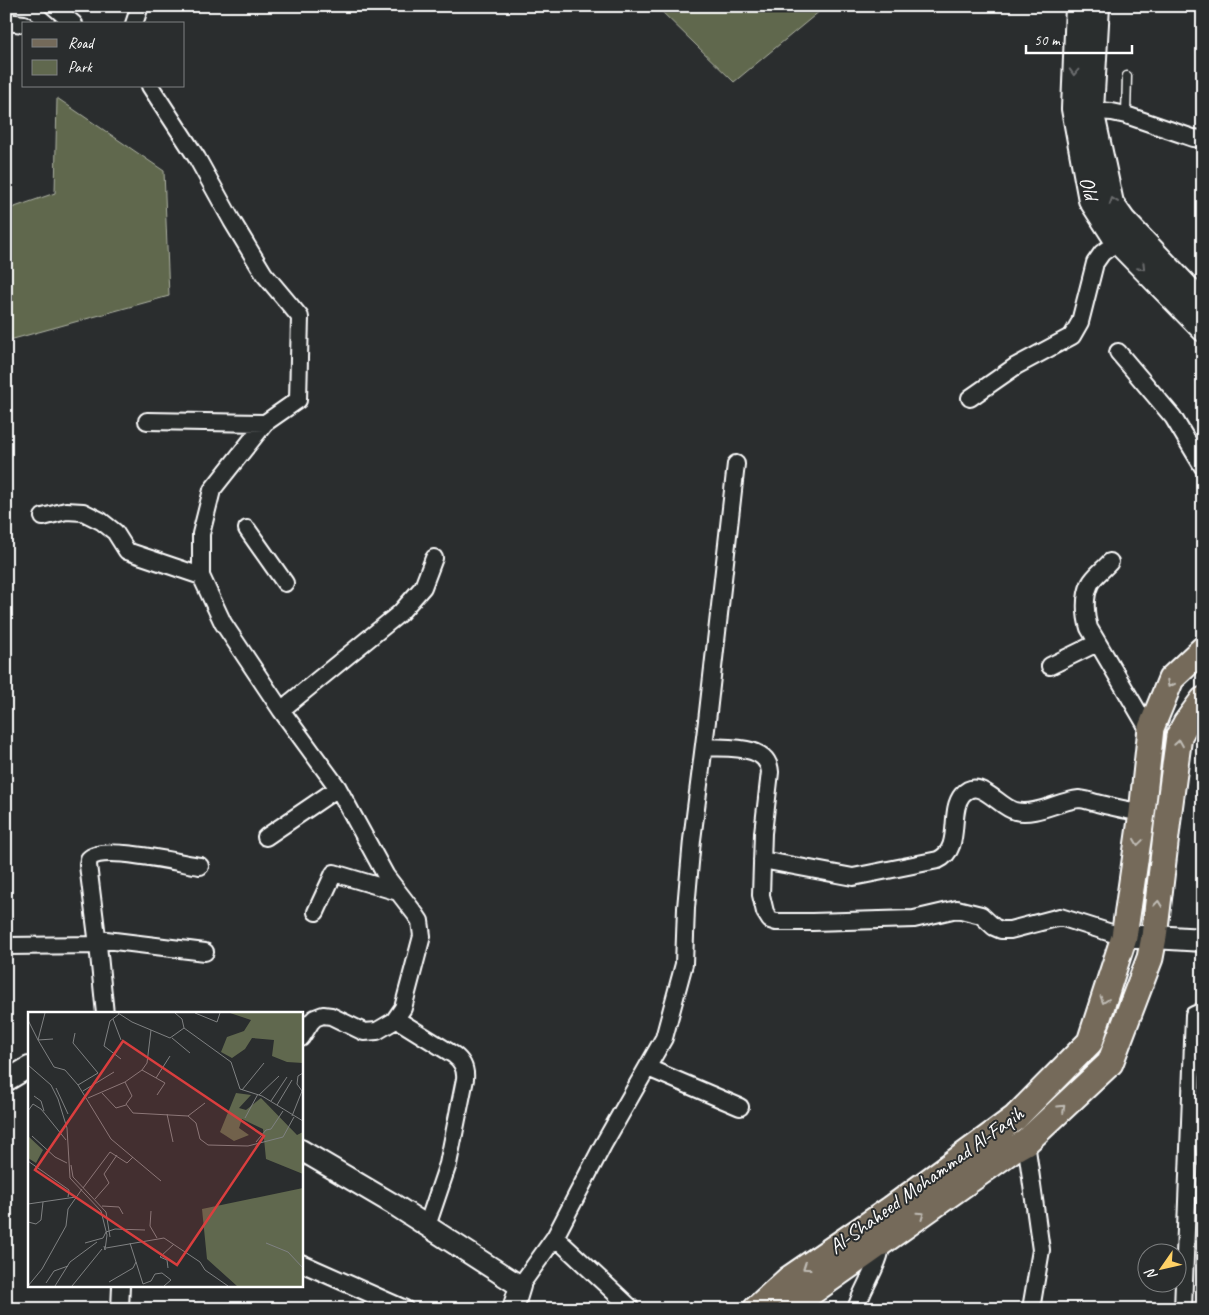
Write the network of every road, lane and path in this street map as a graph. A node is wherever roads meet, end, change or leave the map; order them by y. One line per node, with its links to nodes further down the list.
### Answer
1 (54, 6): 6 (street)
2 (140, 6): 7 (street)
3 (1077, 6): 11 (main road, Old, one-way to 11)
4 (1098, 6): 11 (main road, Old)
5 (6, 22): 8 (street)
6 (72, 22)
7 (135, 22)
8 (22, 24)
9 (1127, 76): 12 (lane)
10 (151, 88): 20 (street)
11 (1082, 110): 12 (street); 14 (main road, Old); 15 (main road, Old, one-way to 11)
12 (1126, 115): 13 (street)
13 (1203, 139)
14 (1117, 242): 16 (main road, Old, one-way to 16); 18 (street)
15 (1203, 302)
16 (1203, 330)
17 (1118, 352): 22 (street)
18 (970, 398)
19 (147, 421): 20 (street)
20 (264, 423): 27 (street)
21 (736, 464): 35 (street)
22 (1203, 467)
23 (43, 517): 27 (street)
24 (247, 529): 28 (street)
25 (434, 558): 33 (street)
26 (1110, 562): 29 (street)
27 (201, 576): 33 (street)
28 (285, 583)
29 (1097, 643): 31 (street); 34 (street)
30 (1203, 648): 34 (main road, Al-Shaheed Mohammad Al-Faqih, one-way to 34)
31 (1050, 666)
32 (1203, 700): 44 (main road, Al-Shaheed Mohammad Al-Faqih, one-way to 32)
33 (281, 710): 36 (street)
34 (1150, 732): 37 (main road, Al-Shaheed Mohammad Al-Faqih)
35 (704, 747): 39 (street); 54 (street)
36 (338, 788): 38 (street); 41 (street)
37 (1142, 813): 39 (street); 43 (main road, Al-Shaheed Mohammad Al-Faqih, one-way to 43)
38 (266, 837)
39 (762, 860): 43 (street)
40 (200, 866): 46 (street)
41 (398, 892): 42 (street); 51 (street)
42 (316, 912)
43 (1124, 936): 44 (main road); 69 (main road, Al-Shaheed Mohammad Al-Faqih, one-way to 69)
44 (1154, 937): 45 (main road); 57 (main road, Al-Shaheed Mohammad Al-Faqih, one-way to 44)
45 (1203, 940)
46 (98, 942): 47 (street); 48 (street); 50 (street)
47 (6, 946)
48 (205, 952)
49 (1203, 1011): 73 (street)
50 (105, 1012)
51 (396, 1019): 52 (street); 59 (street)
52 (302, 1036)
53 (28, 1068): 55 (street)
54 (648, 1068): 56 (street); 60 (street)
55 (6, 1081)
56 (740, 1107)
57 (1026, 1142): 61 (main road, Al-Shaheed Mohammad Al-Faqih, one-way to 57); 72 (street)
58 (302, 1151): 59 (street)
59 (427, 1226): 63 (street)
60 (555, 1237): 63 (street); 65 (street)
61 (881, 1242): 70 (main road, Al-Shaheed Mohammad Al-Faqih); 71 (street)
62 (302, 1263): 67 (street)
63 (520, 1286): 68 (street)
64 (122, 1288): 66 (street)
65 (630, 1307)
66 (120, 1309)
67 (405, 1309)
68 (513, 1309)
69 (756, 1309)
70 (792, 1309)
71 (856, 1309)
72 (1031, 1309)
73 (1183, 1309)

